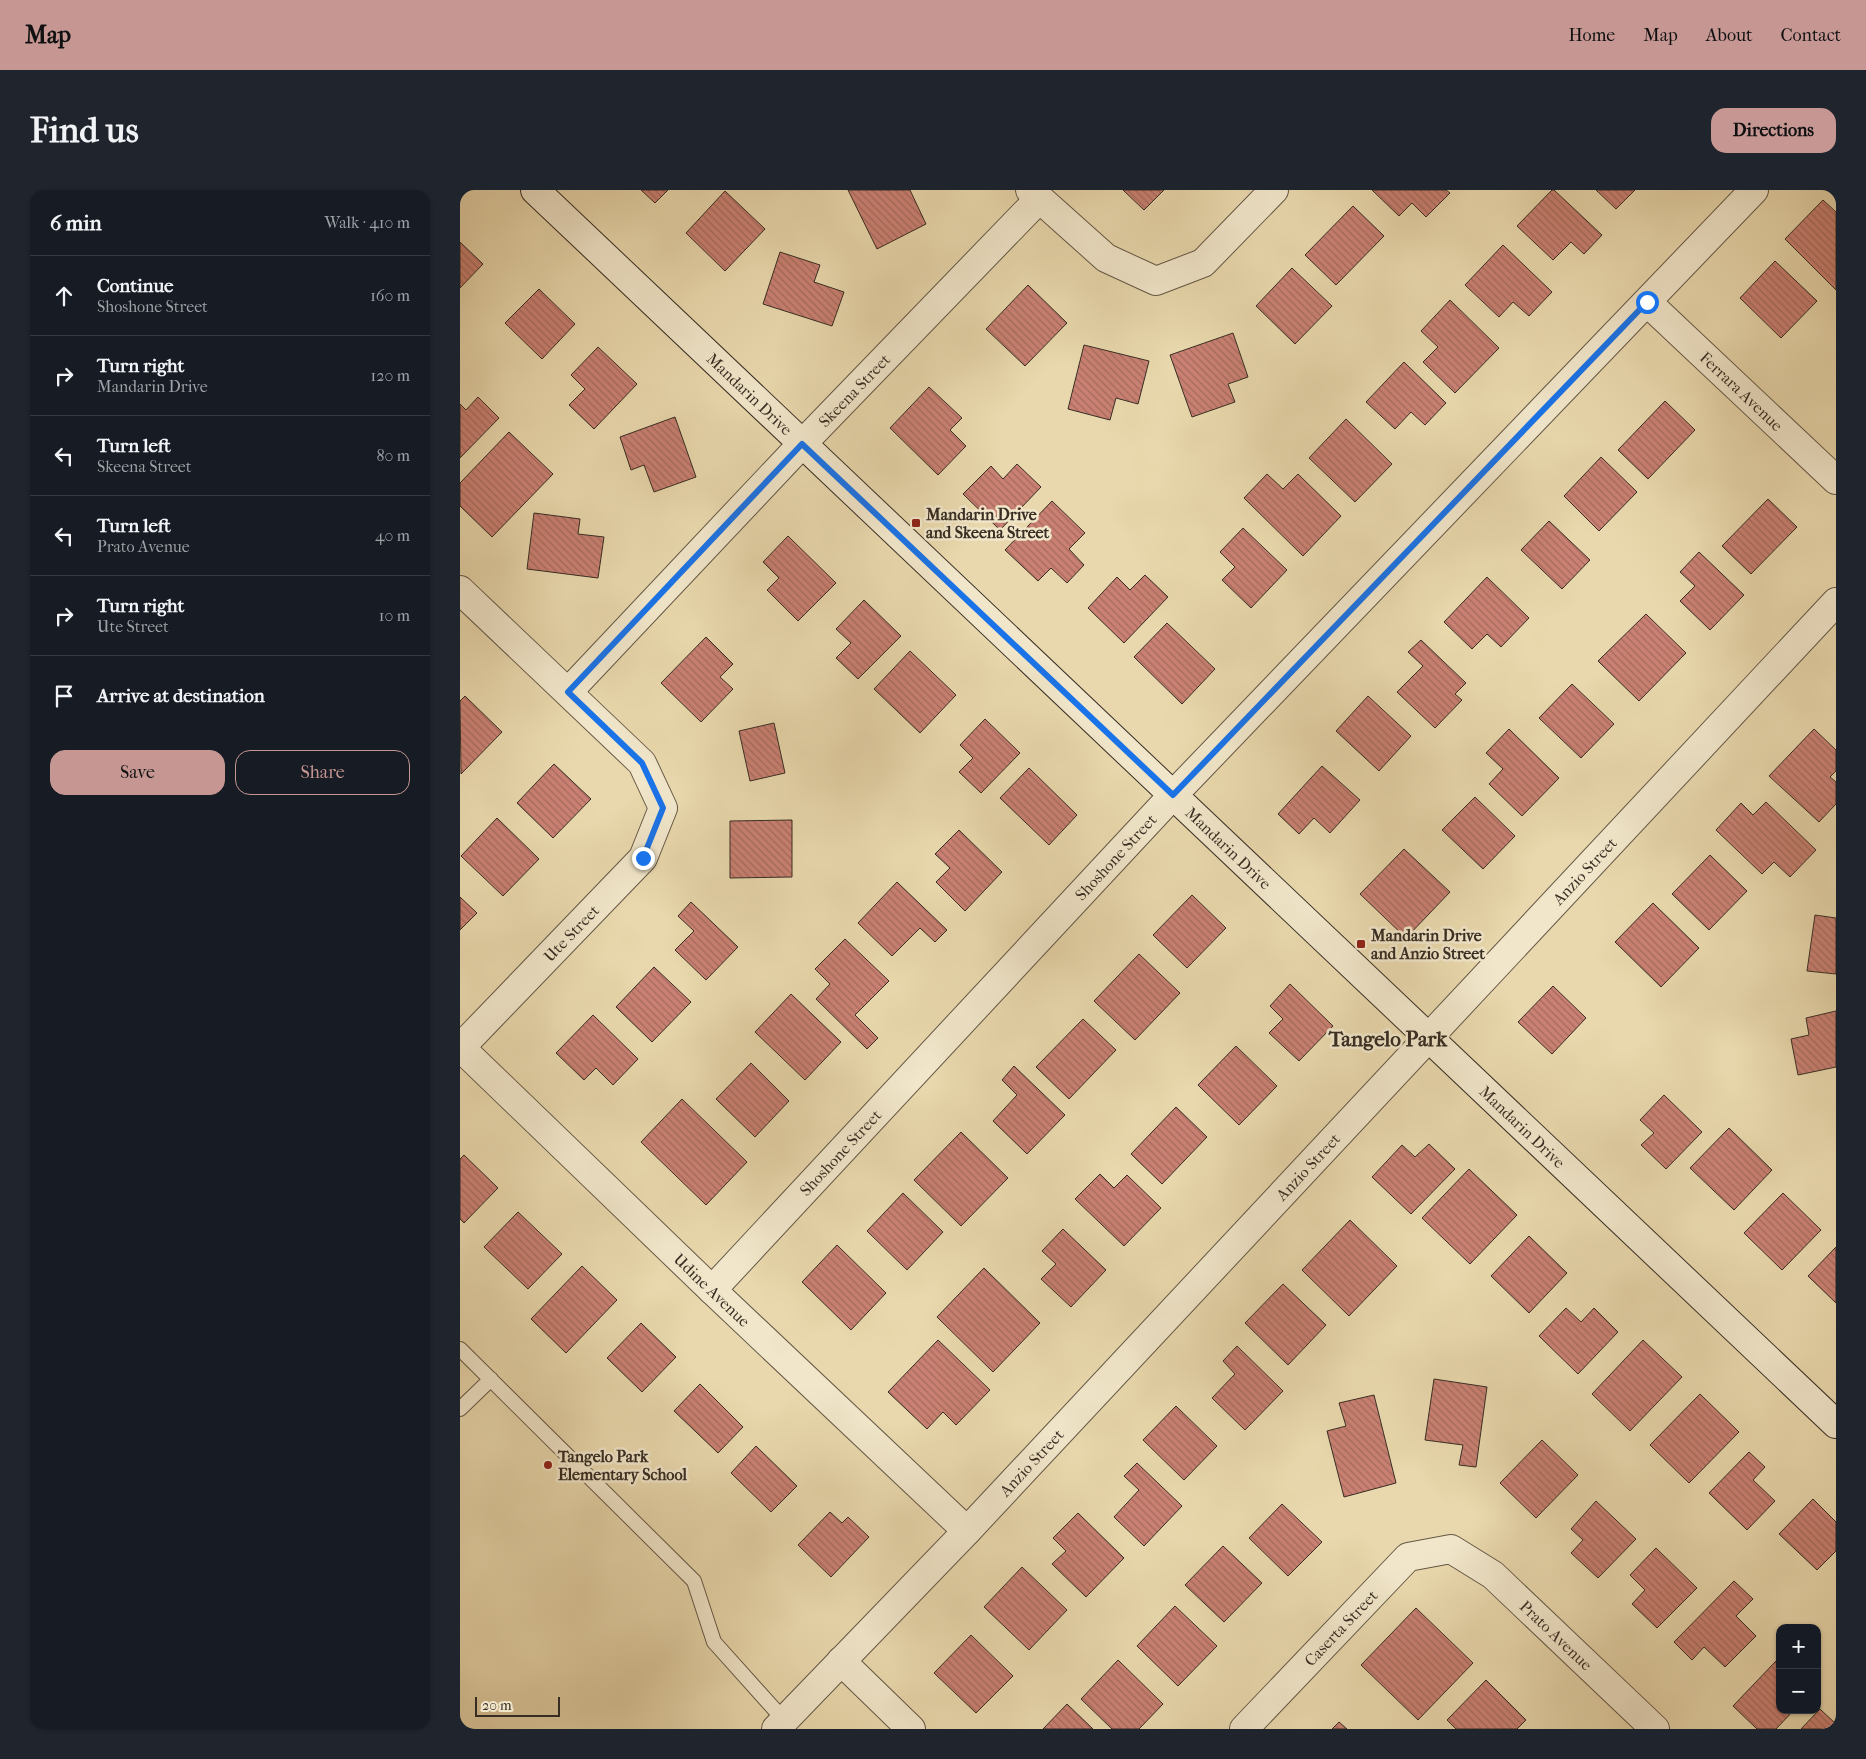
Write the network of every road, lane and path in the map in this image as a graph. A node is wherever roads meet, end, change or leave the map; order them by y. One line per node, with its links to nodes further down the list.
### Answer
1 (535, 190): 6 (street, Mandarin Drive)
2 (1274, 190): 4 (street)
3 (1754, 190): 5 (street, Shoshone Street)
4 (1035, 194): 6 (street, Skeena Street)
5 (1647, 302): 7 (street, Ferrara Avenue); 11 (street, Shoshone Street)
6 (802, 444): 10 (street, Skeena Street); 11 (street, Mandarin Drive)
7 (1836, 480)
8 (460, 590): 10 (street)
9 (1836, 602): 12 (street, Anzio Street)
10 (568, 692): 13 (street, Ute Street)
11 (1173, 795): 12 (street, Mandarin Drive); 14 (street, Shoshone Street)
12 (1428, 1037): 18 (street, Mandarin Drive); 19 (street, Anzio Street)
13 (460, 1047): 14 (street, Udine Avenue)
14 (712, 1290): 19 (street, Udine Avenue)
15 (460, 1349): 16 (lane)
16 (491, 1379): 17 (lane); 22 (lane)
17 (460, 1408)
18 (1836, 1424)
19 (967, 1531): 21 (street, Anzio Street)
20 (1450, 1549): 24 (street, Caserta Street); 25 (street, Prato Avenue)
21 (841, 1661): 22 (street, Anzio Street); 23 (street)
22 (780, 1724)
23 (911, 1729)
24 (1244, 1729)
25 (1655, 1729)

